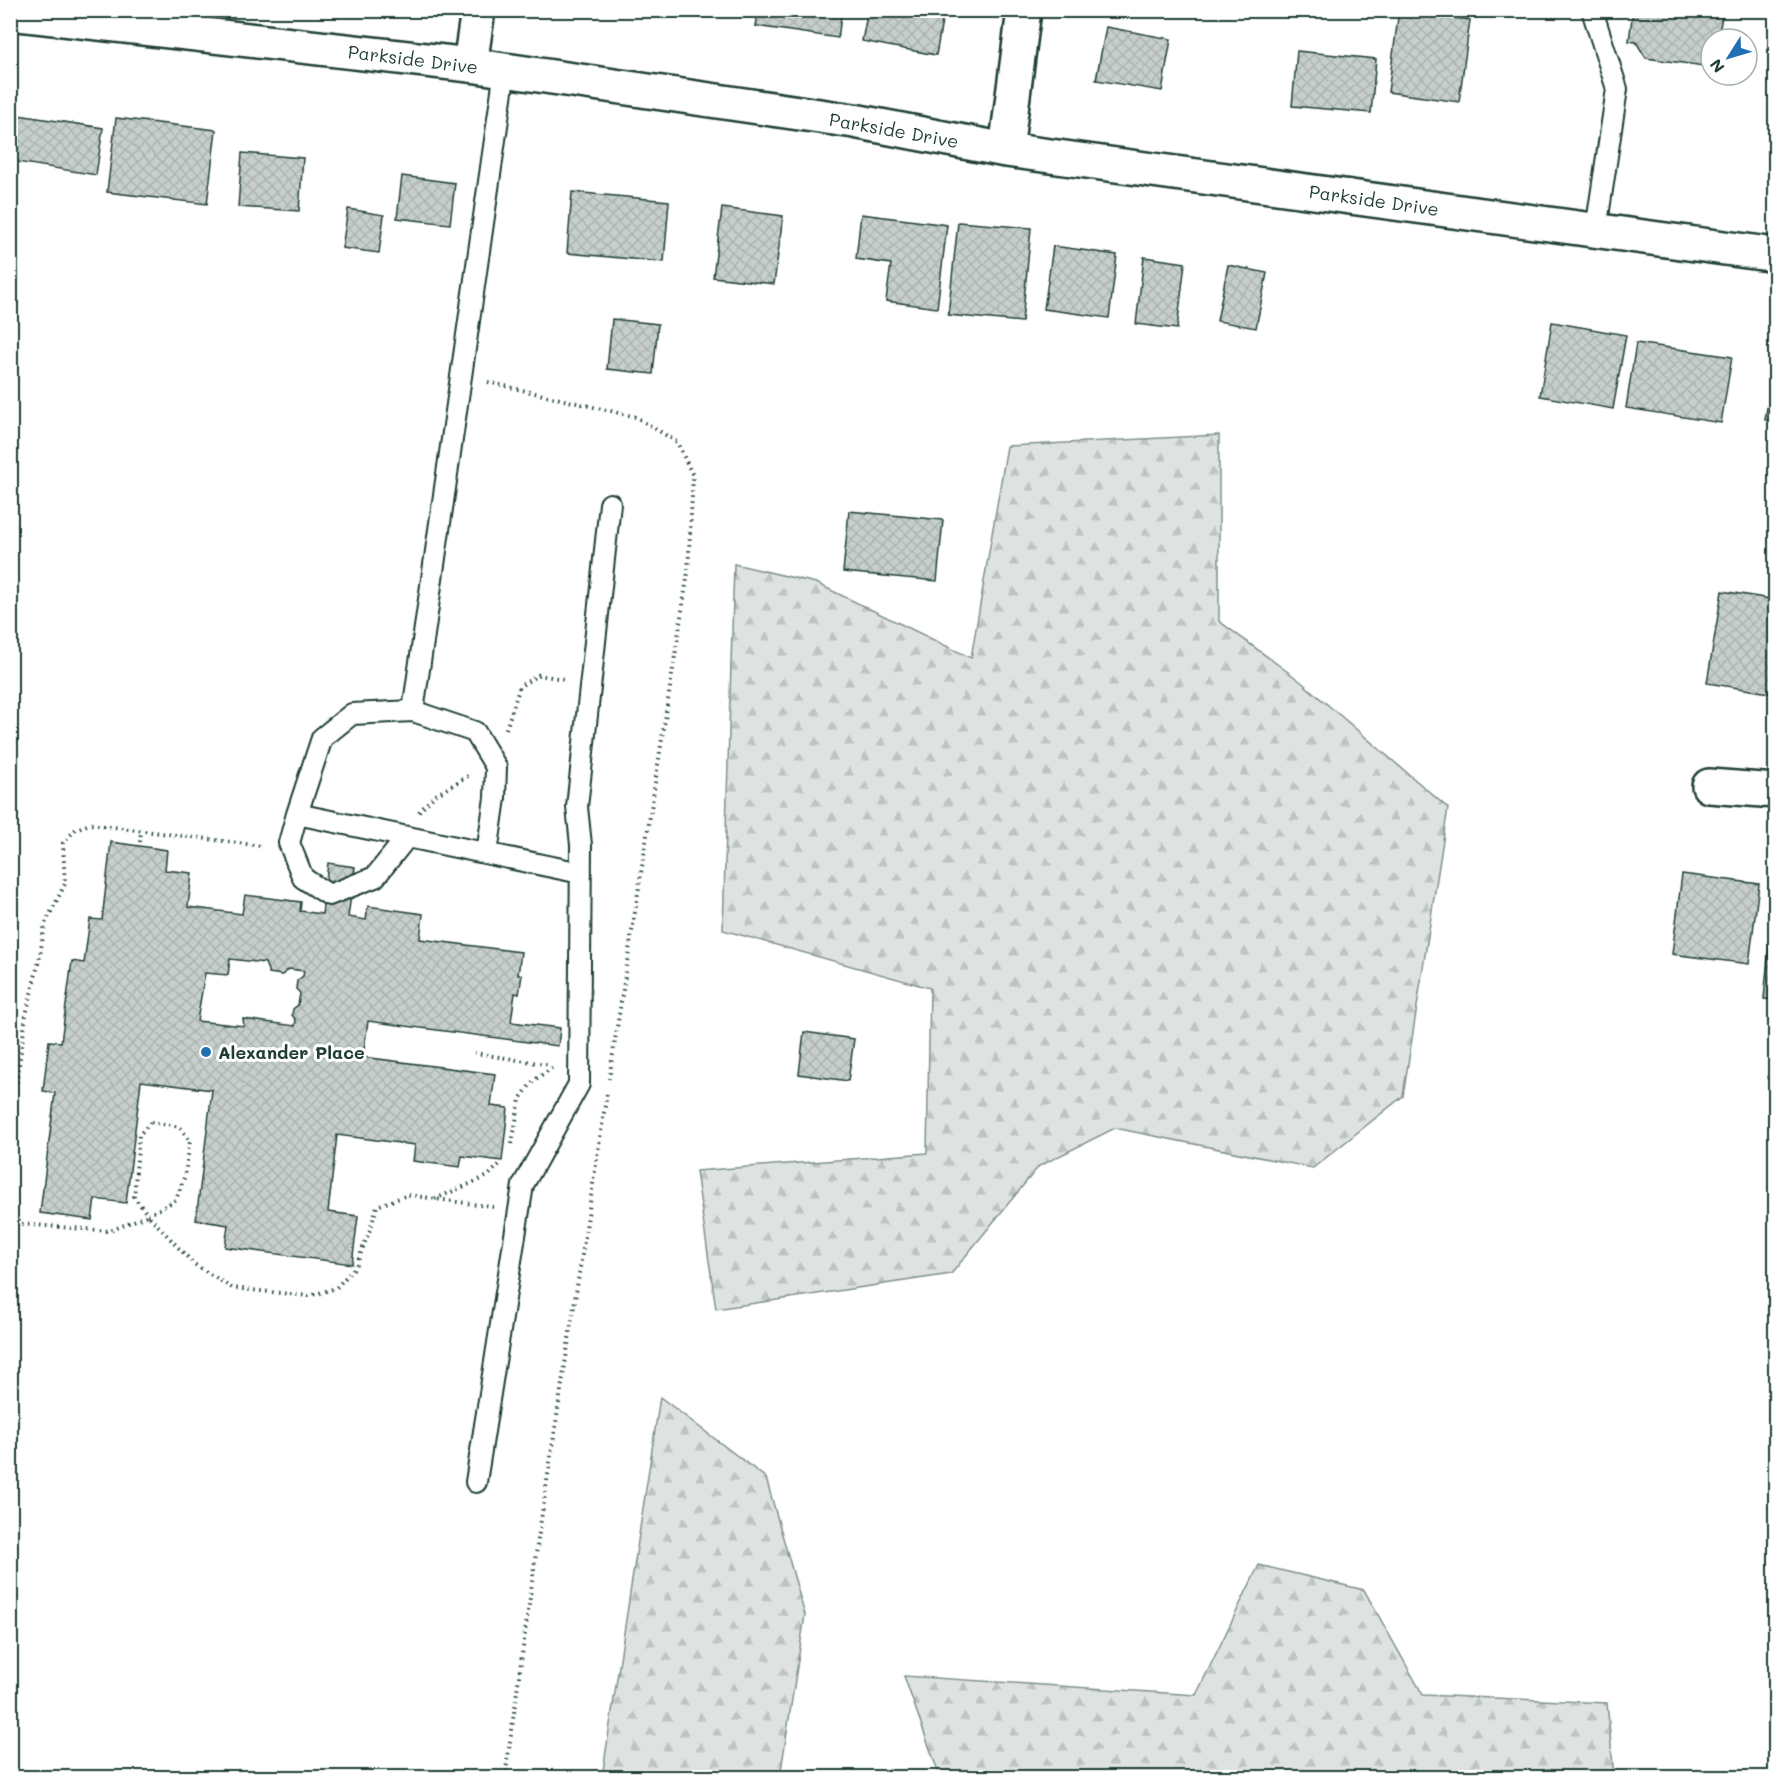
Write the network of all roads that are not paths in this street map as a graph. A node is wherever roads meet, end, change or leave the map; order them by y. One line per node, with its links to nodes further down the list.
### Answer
1 (478, 10): 5 (main road)
2 (1024, 10): 7 (main road)
3 (1592, 10): 8 (lane)
4 (10, 13): 5 (main road, Parkside Drive)
5 (470, 65): 6 (main road, Parkside Drive)
6 (505, 70): 7 (main road, Parkside Drive); 11 (lane)
7 (1006, 150): 8 (main road, Parkside Drive)
8 (1596, 230): 9 (main road, Parkside Drive)
9 (1776, 255)
10 (610, 504): 17 (lane)
11 (413, 711): 14 (lane); 16 (lane)
12 (1709, 786): 13 (main road)
13 (1776, 791)
14 (297, 814): 15 (lane); 15 (lane)
15 (407, 837): 16 (lane)
16 (488, 853): 17 (lane)
17 (581, 873): 18 (lane)
18 (476, 1482)

